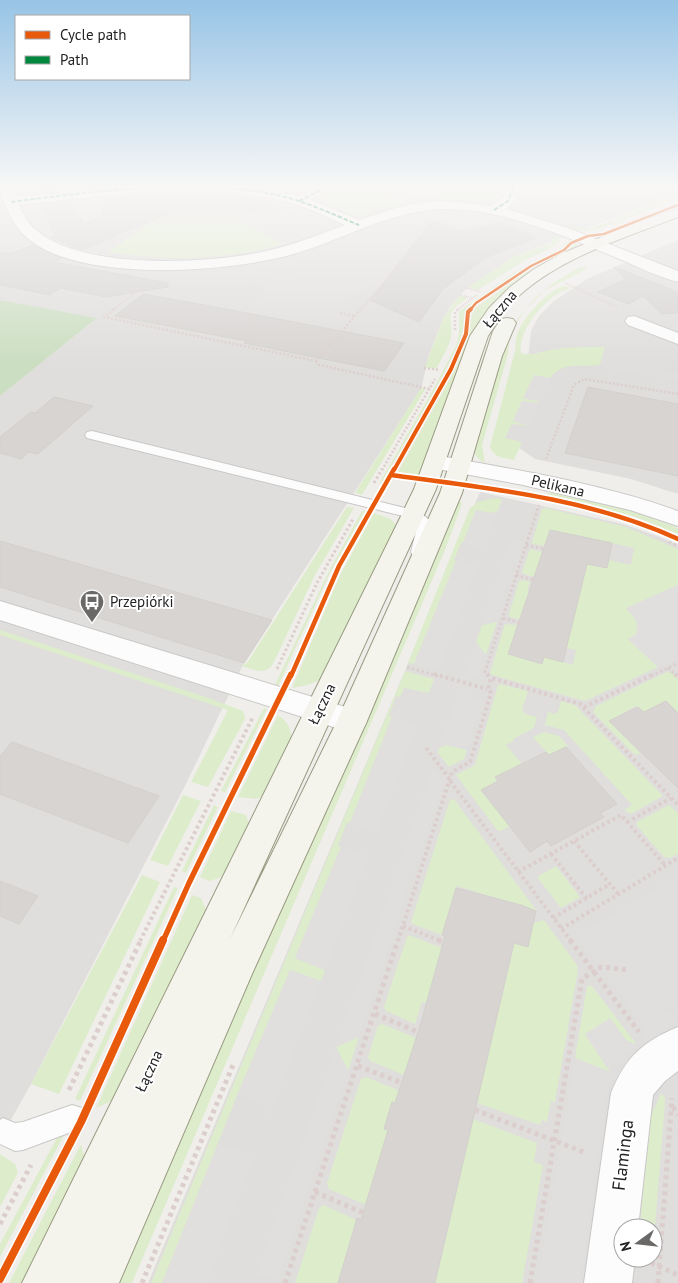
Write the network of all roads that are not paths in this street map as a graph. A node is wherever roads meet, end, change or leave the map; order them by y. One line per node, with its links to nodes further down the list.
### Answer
1 (53, 246): 2 (street)
2 (301, 246)
3 (597, 246): 6 (street)
4 (606, 246): 6 (street, Łączna)
5 (608, 246): 6 (street, Łączna)
6 (602, 248): 8 (street); 13 (street, Łączna); 14 (street, Łączna)
7 (671, 258): 8 (street)
8 (650, 267): 9 (street)
9 (678, 277)
10 (627, 315): 11 (street)
11 (678, 339)
12 (92, 435): 15 (lane)
13 (435, 462): 14 (street, Pelikana); 15 (street, Łączna)
14 (461, 467): 16 (street, Pelikana); 17 (street, Łączna)
15 (413, 516): 17 (lane); 19 (street, Łączna)
16 (678, 519)
17 (414, 575): 19 (street, Łączna)
18 (0, 610): 19 (street)
19 (335, 716): 23 (street, Łączna); 24 (street, Łączna)
20 (661, 1043): 25 (street, Flaminga)
21 (69, 1107): 22 (lane)
22 (3, 1132)
23 (46, 1283)
24 (95, 1283)
25 (608, 1283)

